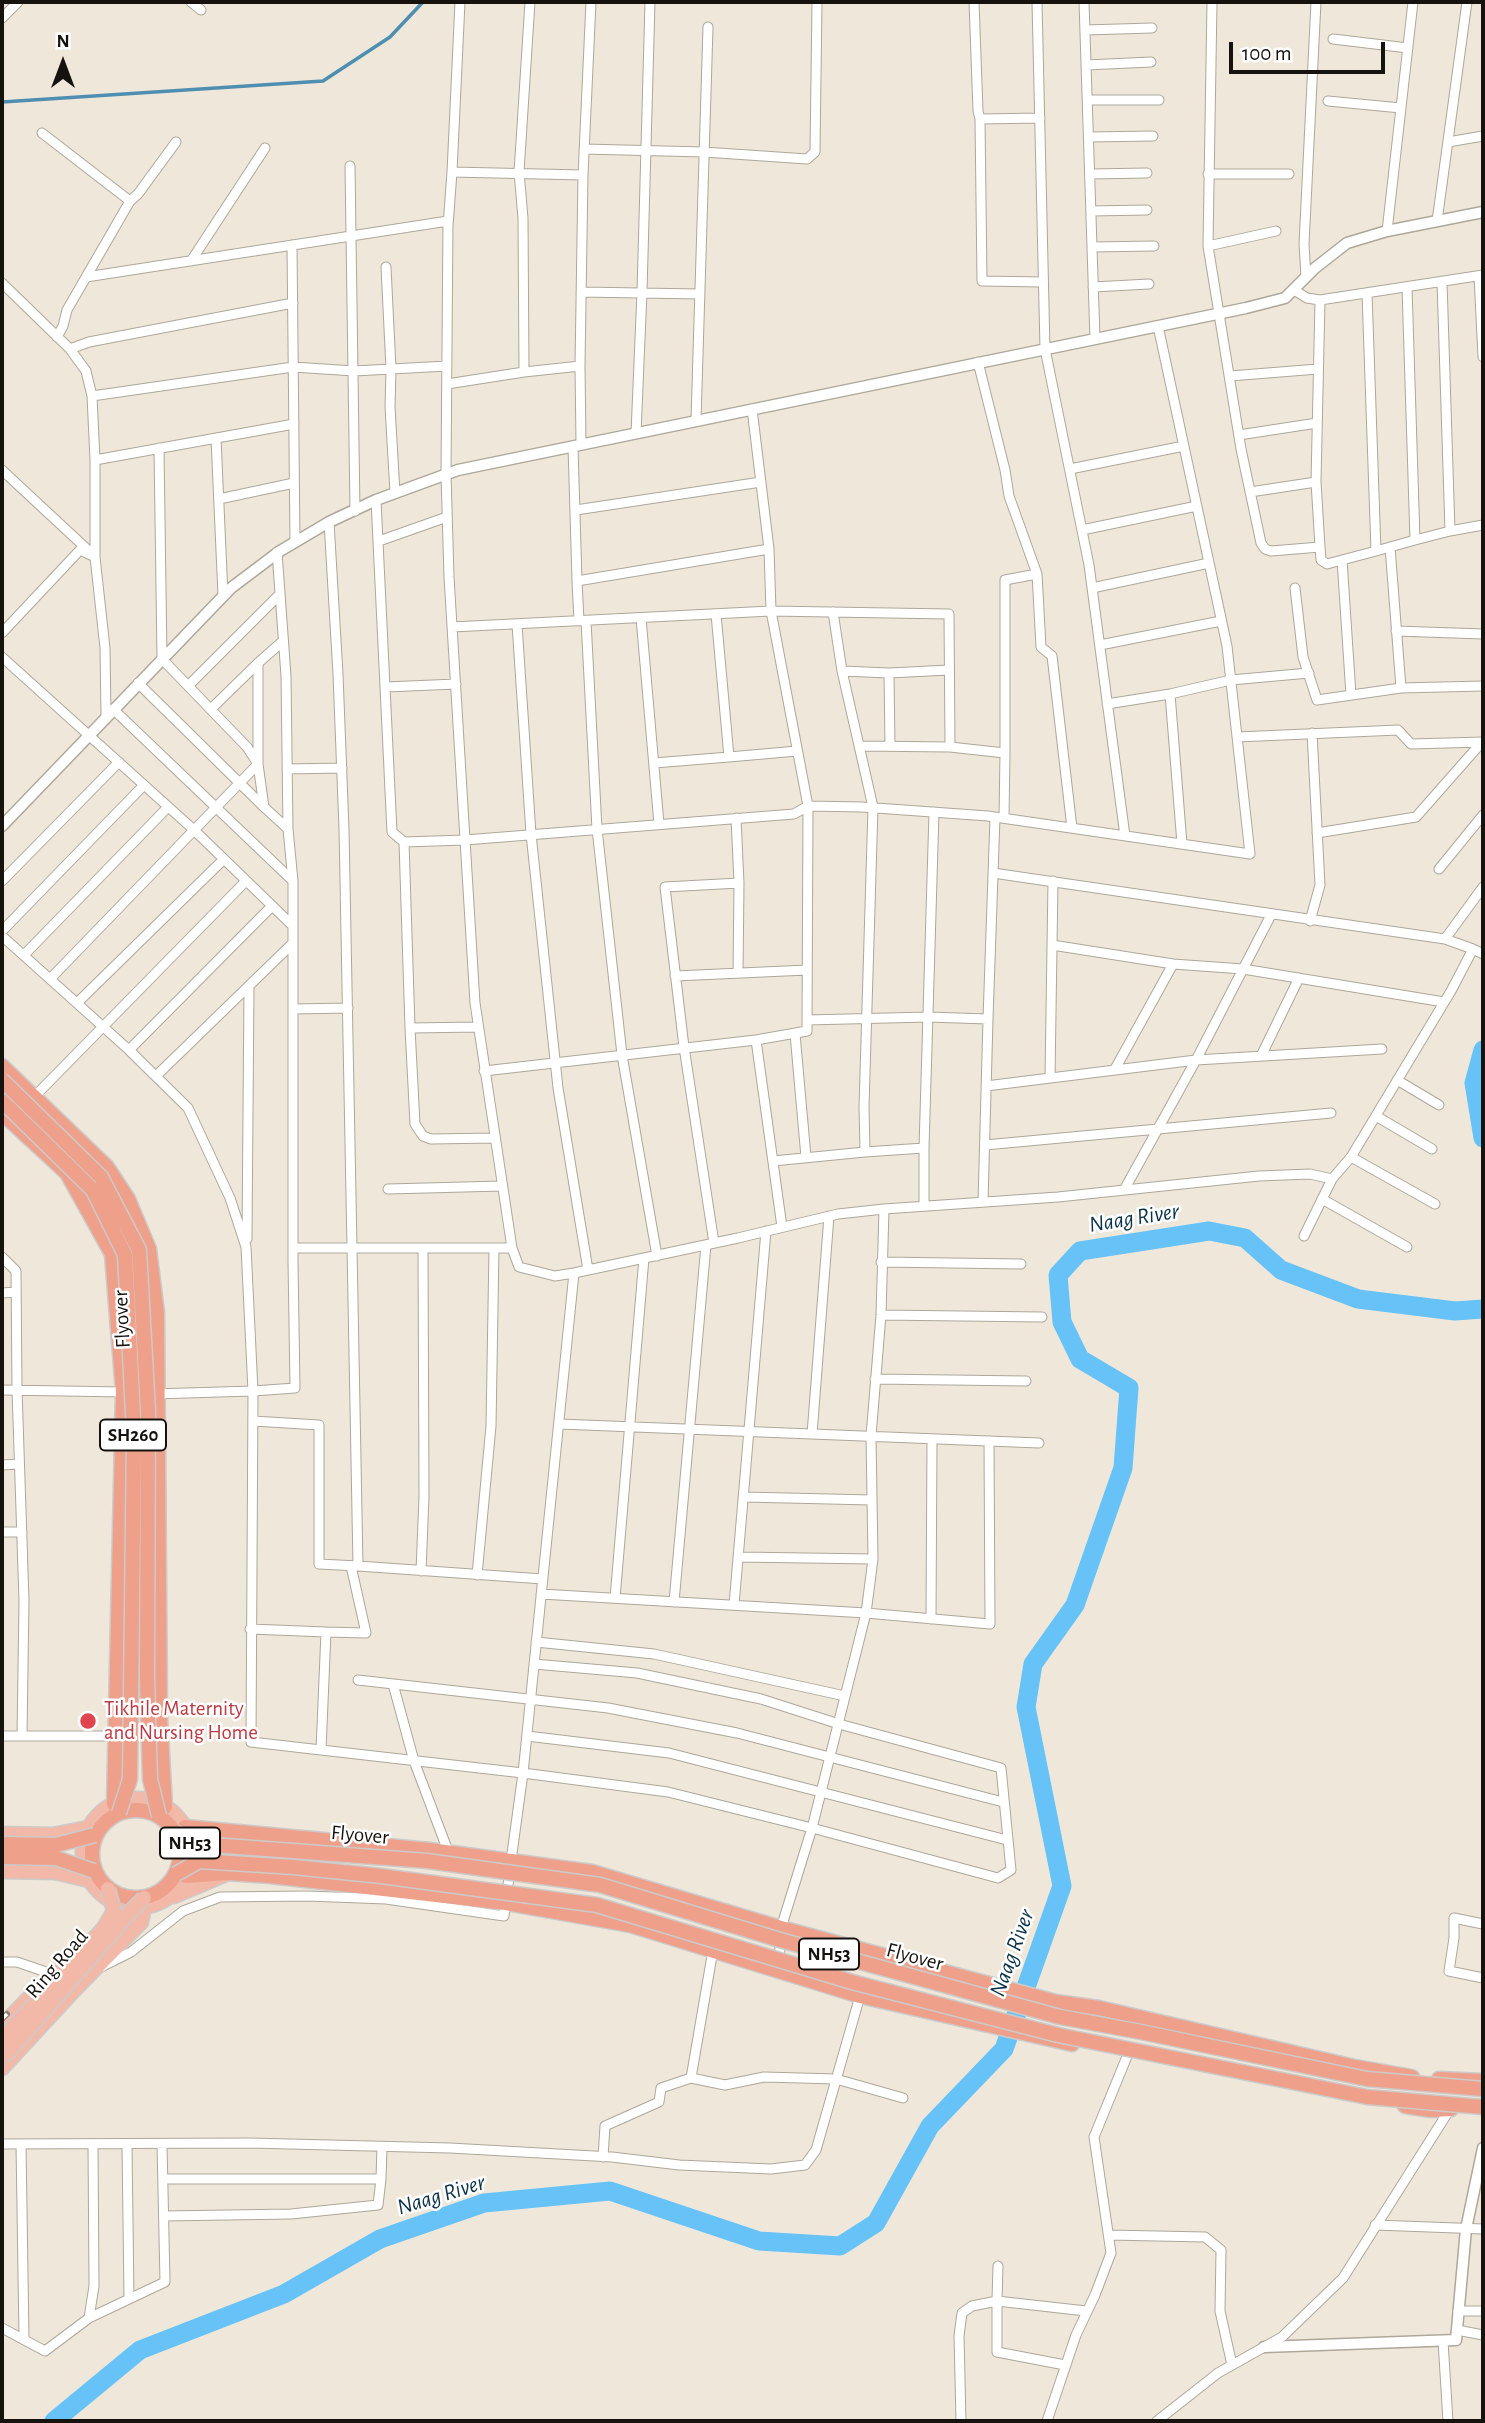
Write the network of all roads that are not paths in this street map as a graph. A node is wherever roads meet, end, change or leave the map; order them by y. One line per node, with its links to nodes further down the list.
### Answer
1 (18, 2): 16 (street)
2 (191, 2): 15 (street)
3 (460, 2): 41 (street)
4 (530, 2): 42 (street)
5 (590, 2): 37 (street)
6 (650, 2): 38 (street)
7 (817, 2): 39 (street)
8 (974, 2): 29 (street)
9 (1037, 2): 28 (street)
10 (1084, 2): 19 (street)
11 (1212, 2): 45 (street)
12 (1316, 2): 65 (street)
13 (1413, 2): 21 (street)
14 (1467, 2): 35 (street)
15 (201, 10)
16 (2, 18)
17 (708, 27): 39 (street)
18 (1152, 28): 19 (street)
19 (1085, 30): 23 (street)
20 (1333, 38): 21 (street)
21 (1408, 48): 27 (street)
22 (1151, 62): 23 (street)
23 (1086, 65): 24 (street)
24 (1088, 100): 25 (street); 33 (street)
25 (1159, 100)
26 (1328, 101): 27 (street)
27 (1401, 108): 55 (street)
28 (1040, 118): 29 (street); 66 (street)
29 (980, 119): 66 (street)
30 (43, 133): 48 (street)
31 (1153, 136): 33 (street)
32 (1483, 136): 35 (street)
33 (1089, 137): 44 (street)
34 (176, 142): 48 (street)
35 (1448, 142): 52 (street)
36 (265, 148): 61 (street)
37 (584, 149): 38 (street); 47 (street)
38 (646, 149): 39 (street); 74 (street)
39 (704, 152): 76 (street)
40 (350, 166): 56 (street)
41 (452, 172): 42 (street); 53 (street)
42 (519, 172): 47 (street); 93 (street)
43 (1147, 173): 44 (street)
44 (1090, 174): 49 (street)
45 (1208, 174): 46 (street); 59 (street)
46 (1290, 174)
47 (583, 175): 73 (street)
48 (130, 201): 64 (street)
49 (1091, 211): 50 (street); 60 (street)
50 (1147, 211)
51 (1483, 212): 52 (street)
52 (1437, 221): 55 (street)
53 (448, 228): 56 (street); 87 (street)
54 (1276, 231): 59 (street)
55 (1387, 231): 65 (street)
56 (352, 236): 57 (street); 92 (street)
57 (292, 245): 61 (street); 78 (street)
58 (1154, 246): 60 (street)
59 (1208, 246): 79 (street)
60 (1092, 247): 70 (street)
61 (191, 261): 64 (street)
62 (386, 267): 90 (street)
63 (1481, 276): 67 (street); 85 (street)
64 (86, 277): 81 (street)
65 (1306, 277): 72 (street)
66 (1043, 282): 84 (street)
67 (1442, 282): 71 (street); 125 (street)
68 (2, 283): 81 (street)
69 (1149, 284): 70 (street)
70 (1093, 287): 82 (street)
71 (1407, 287): 75 (street); 126 (street)
72 (1294, 290): 77 (street); 79 (street)
73 (581, 292): 74 (street); 88 (street)
74 (642, 292): 76 (street); 101 (street)
75 (1367, 293): 77 (street); 132 (street)
76 (700, 294): 98 (street)
77 (1320, 300): 91 (street)
78 (293, 303): 83 (street); 89 (street)
79 (1221, 313): 80 (street); 94 (street)
80 (1157, 326): 82 (street); 105 (street)
81 (57, 337): 83 (street)
82 (1095, 339): 84 (street)
83 (70, 349): 96 (street)
84 (1045, 349): 86 (street); 109 (street)
85 (1483, 357)
86 (978, 362): 97 (street); 137 (street)
87 (447, 366): 90 (street); 95 (street)
88 (580, 366): 93 (street); 104 (street)
89 (293, 367): 92 (street); 96 (street); 100 (street)
90 (391, 369): 92 (street); 115 (street)
91 (1318, 369): 94 (street); 99 (street)
92 (354, 370): 120 (street)
93 (524, 372): 95 (street)
94 (1230, 376): 102 (street)
95 (447, 384): 110 (street)
96 (92, 396): 107 (street)
97 (752, 409): 98 (street); 111 (street)
98 (696, 420): 101 (street)
99 (1317, 423): 102 (street); 112 (street)
100 (294, 424): 103 (street); 113 (street)
101 (636, 433): 104 (street)
102 (1239, 435): 114 (street)
103 (216, 438): 106 (street); 116 (street)
104 (577, 445): 110 (street); 119 (street)
105 (1184, 446): 109 (street); 118 (street)
106 (159, 448): 107 (street); 157 (street)
107 (95, 460): 134 (street)
108 (2, 470): 134 (street)
109 (1070, 470): 124 (street)
110 (446, 474): 115 (street); 121 (street)
111 (761, 482): 119 (street); 131 (street)
112 (1316, 482): 114 (street); 129 (street)
113 (295, 483): 116 (street); 128 (street)
114 (1251, 492): 129 (street)
115 (395, 493): 117 (street)
116 (219, 499): 142 (street)
117 (376, 500): 120 (street); 127 (street)
118 (1197, 506): 124 (street); 136 (street)
119 (576, 510): 138 (street)
120 (355, 511): 122 (street)
121 (447, 517): 127 (street); 150 (street)
122 (329, 522): 128 (street); 188 (street)
123 (1483, 525): 125 (street)
124 (1082, 530): 139 (street)
125 (1450, 531): 126 (street)
126 (1415, 540): 130 (street)
127 (379, 541): 168 (street)
128 (295, 542): 133 (street)
129 (1320, 547): 135 (street)
130 (1390, 547): 132 (street); 151 (street)
131 (769, 549): 138 (street); 143 (street)
132 (1376, 551): 135 (street)
133 (277, 552): 141 (street); 142 (street)
134 (95, 557): 152 (street); 174 (street)
135 (1342, 560): 171 (street)
136 (1209, 563): 139 (street); 148 (street)
137 (1037, 574): 183 (street); 203 (street)
138 (577, 581): 147 (street)
139 (1092, 588): 155 (street)
140 (1296, 589): 162 (street)
141 (280, 594): 154 (street); 166 (street)
142 (223, 596): 157 (street)
143 (771, 611): 144 (street); 145 (street); 182 (street)
144 (833, 612): 159 (street); 160 (street)
145 (716, 614): 146 (street); 184 (street)
146 (641, 618): 147 (street); 187 (street)
147 (582, 621): 149 (street); 205 (street)
148 (1222, 621): 155 (street); 163 (street)
149 (517, 624): 150 (street); 208 (street)
150 (452, 627): 165 (street)
151 (1396, 631): 153 (street); 169 (street)
152 (2, 633)
153 (1483, 634)
154 (283, 641): 158 (street); 189 (street)
155 (1100, 645): 172 (street)
156 (2, 657): 176 (street)
157 (162, 659): 164 (street); 166 (street)
158 (258, 663): 173 (street); 186 (street)
159 (949, 670): 161 (street); 181 (street)
160 (842, 671): 161 (street); 179 (street)
161 (889, 673): 180 (street)
162 (1308, 673): 163 (street); 171 (street)
163 (1231, 680): 170 (street); 177 (street)
164 (138, 683): 174 (street); 190 (street)
165 (456, 684): 168 (street); 210 (street)
166 (188, 686): 173 (street)
167 (1483, 686): 169 (street)
168 (386, 687): 211 (street)
169 (1401, 688): 171 (street)
170 (1170, 694): 172 (street); 212 (street)
171 (1351, 695)
172 (1107, 704): 209 (street)
173 (211, 709): 186 (street)
174 (110, 713): 176 (street); 192 (street)
175 (1312, 733): 177 (street); 178 (street); 207 (street)
176 (89, 734): 185 (street); 202 (street)
177 (1237, 737): 212 (street)
178 (1483, 742): 207 (street)
179 (860, 746): 180 (street); 196 (street)
180 (890, 746): 181 (street)
181 (950, 747): 183 (street)
182 (797, 751): 184 (street); 193 (street)
183 (1005, 753): 200 (street)
184 (729, 757): 187 (street)
185 (119, 762): 191 (street); 216 (street)
186 (258, 764): 190 (street); 195 (street)
187 (654, 764): 201 (street)
188 (342, 768): 189 (street); 244 (street)
189 (287, 769): 204 (street)
190 (239, 783): 192 (street); 195 (street)
191 (144, 785): 194 (street); 226 (street)
192 (217, 806): 206 (street); 218 (street)
193 (808, 806): 196 (street); 199 (street); 236 (street)
194 (169, 807): 206 (street); 233 (street)
195 (264, 807): 204 (street)
196 (873, 807): 197 (street); 247 (street)
197 (934, 812): 200 (street); 246 (street)
198 (1483, 816): 214 (street)
199 (736, 818): 201 (street); 220 (street)
200 (1000, 818): 203 (street); 215 (street)
201 (659, 824): 205 (street)
202 (2, 826)
203 (1072, 828): 209 (street)
204 (288, 829): 218 (street)
205 (597, 829): 208 (street); 258 (street)
206 (194, 830): 213 (street); 240 (street)
207 (1317, 833): 224 (street)
208 (531, 834): 210 (street); 261 (street)
209 (1125, 836): 212 (street)
210 (465, 840): 211 (street); 251 (street)
211 (404, 842): 252 (street)
212 (1182, 844)
213 (224, 859): 217 (street); 243 (street)
214 (1439, 869)
215 (993, 873): 219 (street); 248 (street)
216 (2, 881)
217 (246, 881): 222 (street); 250 (street)
218 (293, 881): 225 (street)
219 (1053, 881): 223 (street); 230 (street)
220 (739, 883): 237 (street); 238 (street)
221 (1483, 887): 228 (street)
222 (272, 905): 225 (street); 257 (street)
223 (1271, 915): 224 (street); 235 (street)
224 (1310, 921): 228 (street)
225 (293, 926): 229 (street)
226 (2, 931)
227 (2, 936): 233 (street)
228 (1445, 939): 231 (street)
229 (293, 943): 241 (street); 245 (street)
230 (1052, 945): 234 (street); 266 (street)
231 (1472, 949): 232 (street); 242 (street)
232 (1483, 954)
233 (24, 955): 240 (street)
234 (1172, 964): 235 (street); 263 (street)
235 (1243, 969): 239 (street); 260 (street)
236 (807, 970): 237 (street); 249 (street)
237 (738, 973): 238 (street)
238 (675, 976): 255 (street)
239 (1299, 978): 242 (street); 259 (street)
240 (50, 979): 243 (street)
241 (249, 986): 265 (street); 299 (street)
242 (1444, 1002): 268 (street)
243 (77, 1003): 250 (street)
244 (348, 1008): 245 (street); 302 (street)
245 (294, 1009): 301 (street)
246 (928, 1017): 247 (street); 248 (street); 279 (street)
247 (866, 1019): 249 (street); 281 (street)
248 (988, 1019): 269 (street)
249 (807, 1020): 253 (street)
250 (103, 1027): 257 (street); 270 (street)
251 (478, 1027): 252 (street); 264 (street)
252 (410, 1028): 277 (street)
253 (795, 1034): 254 (street); 282 (street)
254 (756, 1040): 255 (street); 284 (street)
255 (684, 1047): 258 (street); 298 (street)
256 (1382, 1049): 259 (street)
257 (129, 1050): 265 (street)
258 (622, 1055): 261 (street); 306 (street)
259 (1261, 1056): 260 (street)
260 (1196, 1060): 263 (street); 276 (street)
261 (555, 1064): 264 (street); 311 (street)
262 (2, 1066): 270 (highway)
263 (1115, 1069): 266 (street)
264 (484, 1070): 277 (street)
265 (156, 1076): 299 (street)
266 (1050, 1078): 269 (street)
267 (2, 1080): 372 (highway, Flyover, bridge)
268 (1397, 1080): 272 (street); 274 (street)
269 (986, 1086): 278 (street)
270 (35, 1096): 323 (highway)
271 (2, 1101): 371 (highway, Flyover / SH260, bridge)
272 (1439, 1105)
273 (1331, 1113): 276 (street)
274 (1376, 1116): 280 (street); 283 (street)
275 (4, 1120): 322 (highway, SH260)
276 (1157, 1130): 278 (street); 288 (street)
277 (494, 1138): 286 (street)
278 (985, 1145): 290 (street)
279 (924, 1148): 281 (street); 292 (street)
280 (1432, 1149)
281 (865, 1152): 282 (street)
282 (806, 1157): 284 (street)
283 (1351, 1157): 285 (street); 291 (street)
284 (773, 1161): 295 (street)
285 (1332, 1180): 288 (street); 289 (street)
286 (502, 1186): 287 (street); 305 (street)
287 (388, 1189)
288 (1124, 1190): 290 (street)
289 (1322, 1199): 297 (street); 300 (street)
290 (983, 1202): 292 (street)
291 (1435, 1204)
292 (924, 1206): 293 (street)
293 (884, 1209): 294 (street); 309 (street)
294 (829, 1216): 295 (street); 329 (street)
295 (782, 1227): 296 (street)
296 (766, 1231): 298 (street); 328 (street)
297 (1304, 1236)
298 (710, 1244): 306 (street); 327 (street)
299 (246, 1247): 321 (street)
300 (1407, 1247)
301 (293, 1248): 302 (street); 321 (street)
302 (352, 1248): 303 (street); 342 (street)
303 (423, 1248): 304 (street); 343 (street)
304 (494, 1248): 305 (street); 344 (street)
305 (512, 1248): 312 (street)
306 (657, 1256): 308 (street)
307 (2, 1257): 313 (street)
308 (644, 1258): 311 (street); 326 (street)
309 (881, 1262): 310 (street); 315 (street)
310 (1021, 1264)
311 (589, 1270): 312 (street)
312 (575, 1273): 325 (street)
313 (16, 1292): 314 (street); 319 (street)
314 (2, 1293)
315 (881, 1315): 316 (street); 317 (street)
316 (1042, 1317)
317 (875, 1379): 318 (street); 330 (street)
318 (1026, 1381)
319 (17, 1389): 320 (street); 322 (street); 334 (street)
320 (2, 1390)
321 (253, 1391): 323 (street); 324 (street)
322 (123, 1392): 323 (street); 363 (highway, SH260)
323 (159, 1395): 372 (highway)
324 (253, 1421): 342 (street); 352 (street)
325 (559, 1423): 326 (street); 345 (street)
326 (628, 1426): 327 (street); 347 (street)
327 (688, 1429): 328 (street); 348 (street)
328 (750, 1431): 329 (street); 336 (street)
329 (812, 1434): 330 (street)
330 (871, 1436): 331 (street); 337 (street)
331 (932, 1439): 332 (street); 351 (street)
332 (989, 1441): 333 (street); 351 (street)
333 (1040, 1443)
334 (19, 1464): 335 (street); 339 (street)
335 (2, 1465)
336 (744, 1497): 337 (street); 340 (street)
337 (872, 1500): 341 (street)
338 (2, 1532): 339 (street)
339 (22, 1532): 362 (street)
340 (739, 1557): 341 (street); 349 (street)
341 (873, 1559): 350 (street)
342 (355, 1566): 343 (street); 353 (street)
343 (421, 1571): 344 (street)
344 (477, 1575): 345 (street)
345 (543, 1579): 346 (street)
346 (541, 1594): 347 (street); 354 (street)
347 (615, 1598): 348 (street)
348 (674, 1602): 349 (street)
349 (734, 1605): 350 (street)
350 (866, 1614): 351 (street); 358 (street)
351 (931, 1619)
352 (250, 1629): 353 (street); 365 (street)
353 (326, 1632): 365 (street)
354 (536, 1642): 355 (street); 358 (street)
355 (534, 1664): 359 (street); 360 (street)
356 (358, 1680): 357 (street)
357 (393, 1684): 359 (street); 367 (street)
358 (845, 1696): 360 (street)
359 (531, 1699): 364 (street); 366 (street)
360 (839, 1724): 366 (street); 370 (street)
361 (2, 1736): 362 (street)
362 (22, 1736): 363 (street)
363 (116, 1736): 371 (highway, SH260)
364 (527, 1736): 368 (street); 369 (street)
365 (321, 1750): 367 (street)
366 (830, 1758): 369 (street); 370 (street)
367 (414, 1761): 368 (street); 381 (street)
368 (523, 1773): 373 (street); 381 (street)
369 (821, 1793): 373 (street); 377 (street)
370 (1003, 1802): 377 (street)
371 (117, 1808): 372 (highway, NH53); 375 (highway, Flyover)
372 (162, 1811): 374 (highway, Flyover / NH53)
373 (812, 1828): 377 (street); 391 (street)
374 (180, 1830): 378 (highway, NH53); 385 (highway, NH53); 408 (highway, Flyover / NH53, bridge)
375 (92, 1831): 376 (main road); 379 (highway, Flyover, bridge); 384 (highway)
376 (2, 1834)
377 (1007, 1840)
378 (313, 1841): 381 (highway, NH53); 386 (highway)
379 (2, 1844)
380 (2, 1857): 384 (highway, bridge)
381 (511, 1861): 388 (street); 391 (highway, NH53)
382 (2, 1871): 384 (main road)
383 (227, 1873): 385 (highway, NH53); 386 (highway, NH53); 389 (main road)
384 (92, 1875): 387 (highway)
385 (181, 1875): 389 (highway, Flyover / NH53); 411 (highway, Flyover / NH53, bridge)
386 (310, 1881): 388 (highway, NH53)
387 (107, 1894): 389 (highway); 396 (main road, Ring Road); 401 (main road, Ring Road, bridge)
388 (506, 1902): 392 (highway, NH53); 395 (street)
389 (143, 1909): 395 (main road); 404 (main road, Ring Road, bridge)
390 (1483, 1924): 397 (street)
391 (781, 1928): 394 (street); 399 (highway, NH53)
392 (713, 1950): 394 (highway, NH53); 406 (street)
393 (2, 1962): 396 (street)
394 (778, 1969): 398 (highway, NH53)
395 (93, 1970): 405 (main road)
396 (52, 1974): 400 (main road, Ring Road)
397 (1483, 1978)
398 (860, 1996): 402 (highway, NH53); 407 (street)
399 (1056, 2003): 402 (highway); 408 (highway, NH53)
400 (2, 2026)
401 (2, 2040)
402 (1046, 2040): 403 (highway, NH53)
403 (1128, 2054): 410 (highway, NH53); 426 (street)
404 (2, 2057)
405 (2, 2068)
406 (691, 2078): 407 (street); 419 (street)
407 (836, 2079): 409 (street); 419 (street)
408 (1482, 2083)
409 (903, 2098)
410 (1450, 2109): 411 (highway, NH53); 423 (street)
411 (1483, 2110)
412 (2, 2144): 413 (street)
413 (21, 2144): 414 (street); 437 (street)
414 (93, 2144): 415 (street); 433 (street)
415 (127, 2144): 416 (street); 428 (street)
416 (162, 2144): 417 (street); 420 (street)
417 (382, 2147): 419 (street); 421 (street)
418 (1483, 2148): 424 (street)
419 (603, 2157)
420 (163, 2179): 421 (street); 422 (street)
421 (381, 2179): 422 (street)
422 (164, 2216): 428 (street)
423 (1375, 2225): 424 (street); 439 (street)
424 (1466, 2229): 425 (street); 431 (street)
425 (1483, 2229)
426 (1109, 2235): 430 (street); 441 (street)
427 (998, 2266): 429 (street)
428 (129, 2299): 433 (street)
429 (997, 2301): 430 (street); 440 (street); 442 (street)
430 (1086, 2311): 440 (street)
431 (1458, 2311): 432 (street); 435 (street)
432 (1483, 2311)
433 (89, 2318): 437 (street)
434 (2, 2328): 437 (street)
435 (1457, 2330): 436 (street); 438 (street)
436 (1483, 2335)
437 (24, 2338)
438 (1443, 2341): 439 (street); 445 (street)
439 (1264, 2347): 441 (street)
440 (1065, 2365): 443 (street)
441 (1232, 2365): 444 (street)
442 (961, 2421)
443 (1047, 2421)
444 (1157, 2421)
445 (1448, 2421)

